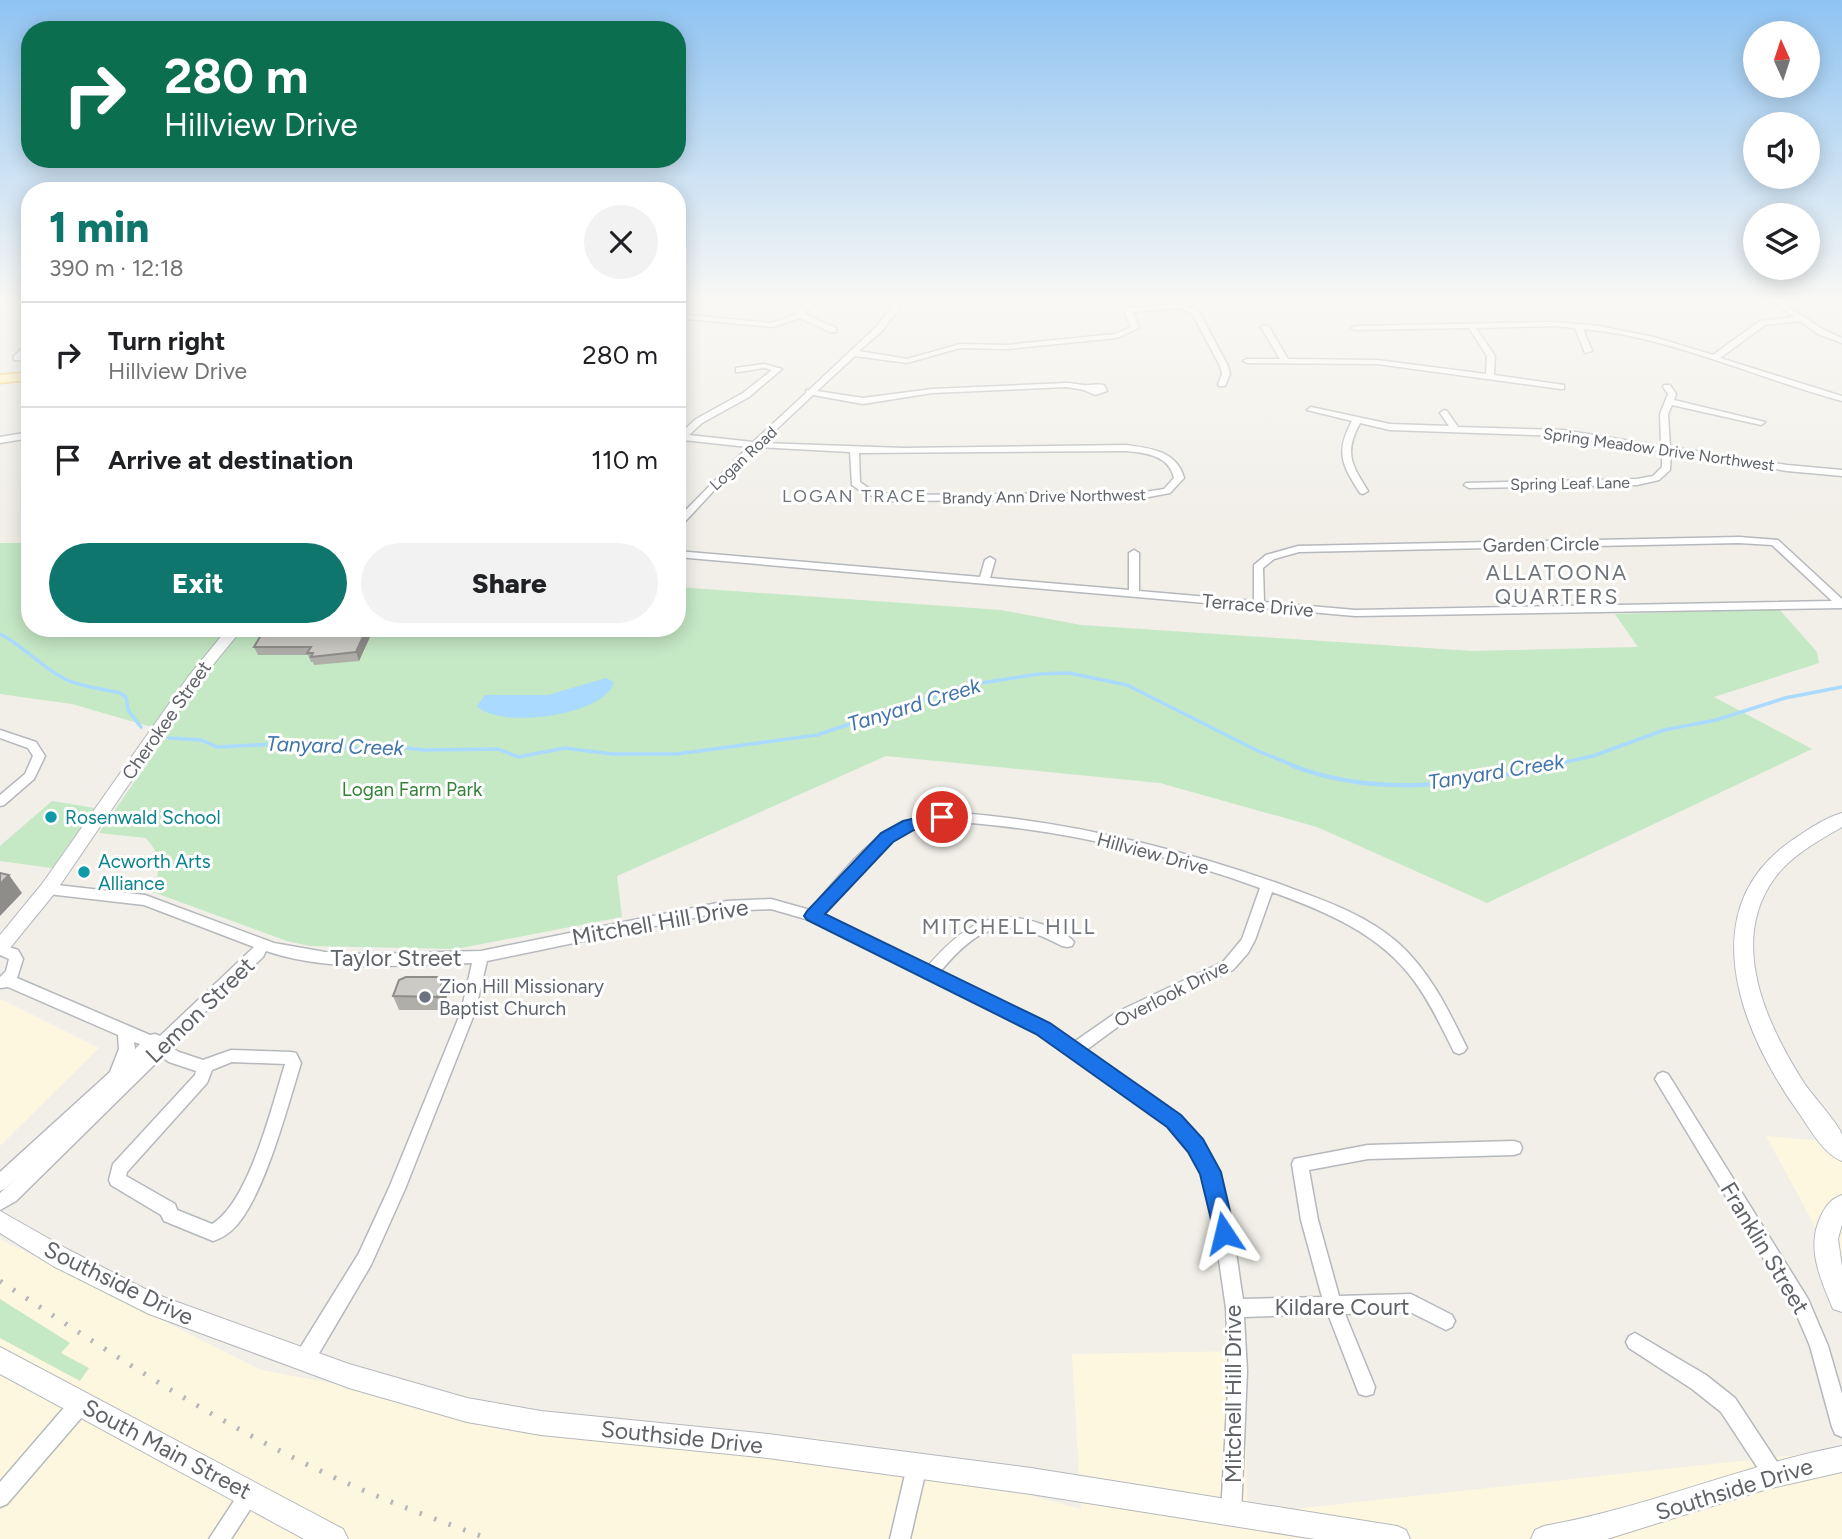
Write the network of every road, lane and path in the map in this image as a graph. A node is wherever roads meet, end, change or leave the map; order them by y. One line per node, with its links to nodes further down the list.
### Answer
1 (771, 375): 21 (street)
2 (830, 375): 13 (street, Logan Road)
3 (1226, 375): 9 (street)
4 (1474, 375): 6 (street)
5 (1771, 375): 14 (street)
6 (1490, 377): 10 (street)
7 (21, 379): 8 (main road)
8 (0, 381)
9 (1222, 384)
10 (1561, 387)
11 (1668, 387): 15 (street, Spring Leaf Lane)
12 (1088, 388): 13 (street)
13 (810, 393): 25 (street, Logan Road)
14 (1842, 398)
15 (1669, 402): 19 (street); 27 (street, Spring Leaf Lane)
16 (1311, 410): 18 (street, Spring Meadow Drive Northwest)
17 (1444, 413): 20 (street)
18 (1357, 421): 20 (street, Spring Meadow Drive Northwest); 30 (street)
19 (1761, 422)
20 (1455, 429): 27 (street, Spring Meadow Drive Northwest)
21 (686, 433)
22 (21, 436): 23 (street)
23 (0, 440)
24 (686, 440): 25 (street, Brandy Ann Drive Northwest)
25 (754, 447): 26 (street, Brandy Ann Drive Northwest); 31 (street, Logan Road)
26 (854, 448): 26 (street, Brandy Ann Drive Northwest)
27 (1666, 448): 28 (street, Spring Meadow Drive Northwest); 29 (street, Spring Leaf Lane)
28 (1842, 473)
29 (1469, 485)
30 (1363, 491)
31 (686, 515)
32 (1134, 553): 36 (street)
33 (686, 555): 35 (street, Terrace Drive)
34 (989, 560): 35 (street)
35 (984, 581): 36 (street, Terrace Drive)
36 (1134, 594): 37 (street, Terrace Drive)
37 (1259, 605): 38 (street, Terrace Drive); 38 (street, Garden Circle)
38 (1842, 605)
39 (229, 637): 44 (street, Cherokee Street)
40 (0, 734): 41 (street)
41 (0, 802)
42 (1842, 819): 60 (main road)
43 (1267, 886): 45 (street, Hillview Drive); 54 (street, Hillview Drive); 55 (street, Overlook Drive)
44 (48, 889): 47 (street, Taylor Street); 48 (street, Cherokee Street)
45 (813, 916): 49 (street, Mitchell Hill Drive); 50 (street, Mitchell Hill Drive)
46 (1067, 942): 50 (street)
47 (262, 945): 49 (street, Taylor Street); 53 (street, Lemon Street)
48 (0, 949): 51 (street)
49 (481, 957): 71 (street, Taylor Street)
50 (932, 972): 55 (street, Mitchell Hill Drive)
51 (3, 983): 52 (street)
52 (125, 1031): 53 (street); 57 (street)
53 (155, 1045): 56 (street); 57 (street, Lemon Street); 62 (street, Lemon Street)
54 (1459, 1048)
55 (1076, 1049): 67 (street, Mitchell Hill Drive)
56 (205, 1067): 56 (street)
57 (115, 1074): 61 (street, Lemon Street)
58 (1663, 1079): 74 (street, Franklin Street)
59 (1514, 1148): 66 (street)
60 (1842, 1151)
61 (0, 1183)
62 (0, 1202)
63 (1842, 1206): 65 (main road)
64 (0, 1221): 71 (street, Southside Drive)
65 (1842, 1300)
66 (1334, 1305): 67 (street, Kildare Court); 68 (street, Kildare Court); 72 (street)
67 (1235, 1307): 80 (street, Mitchell Hill Drive)
68 (1446, 1321)
69 (1635, 1342): 77 (street)
70 (0, 1360): 73 (main road, South Main Street)
71 (304, 1360): 76 (street, Southside Drive)
72 (1366, 1387)
73 (81, 1403): 78 (main road, South Main Street); 79 (street)
74 (1842, 1427)
75 (1842, 1460): 77 (street, Southside Drive)
76 (917, 1465): 80 (street, Southside Drive); 83 (street)
77 (1774, 1475): 85 (street, Southside Drive)
78 (250, 1494): 81 (street); 82 (main road, South Main Street)
79 (0, 1497)
80 (1231, 1514): 84 (street, Southside Drive)
81 (219, 1539)
82 (334, 1539)
83 (900, 1539)
84 (1397, 1539)
85 (1544, 1539)

